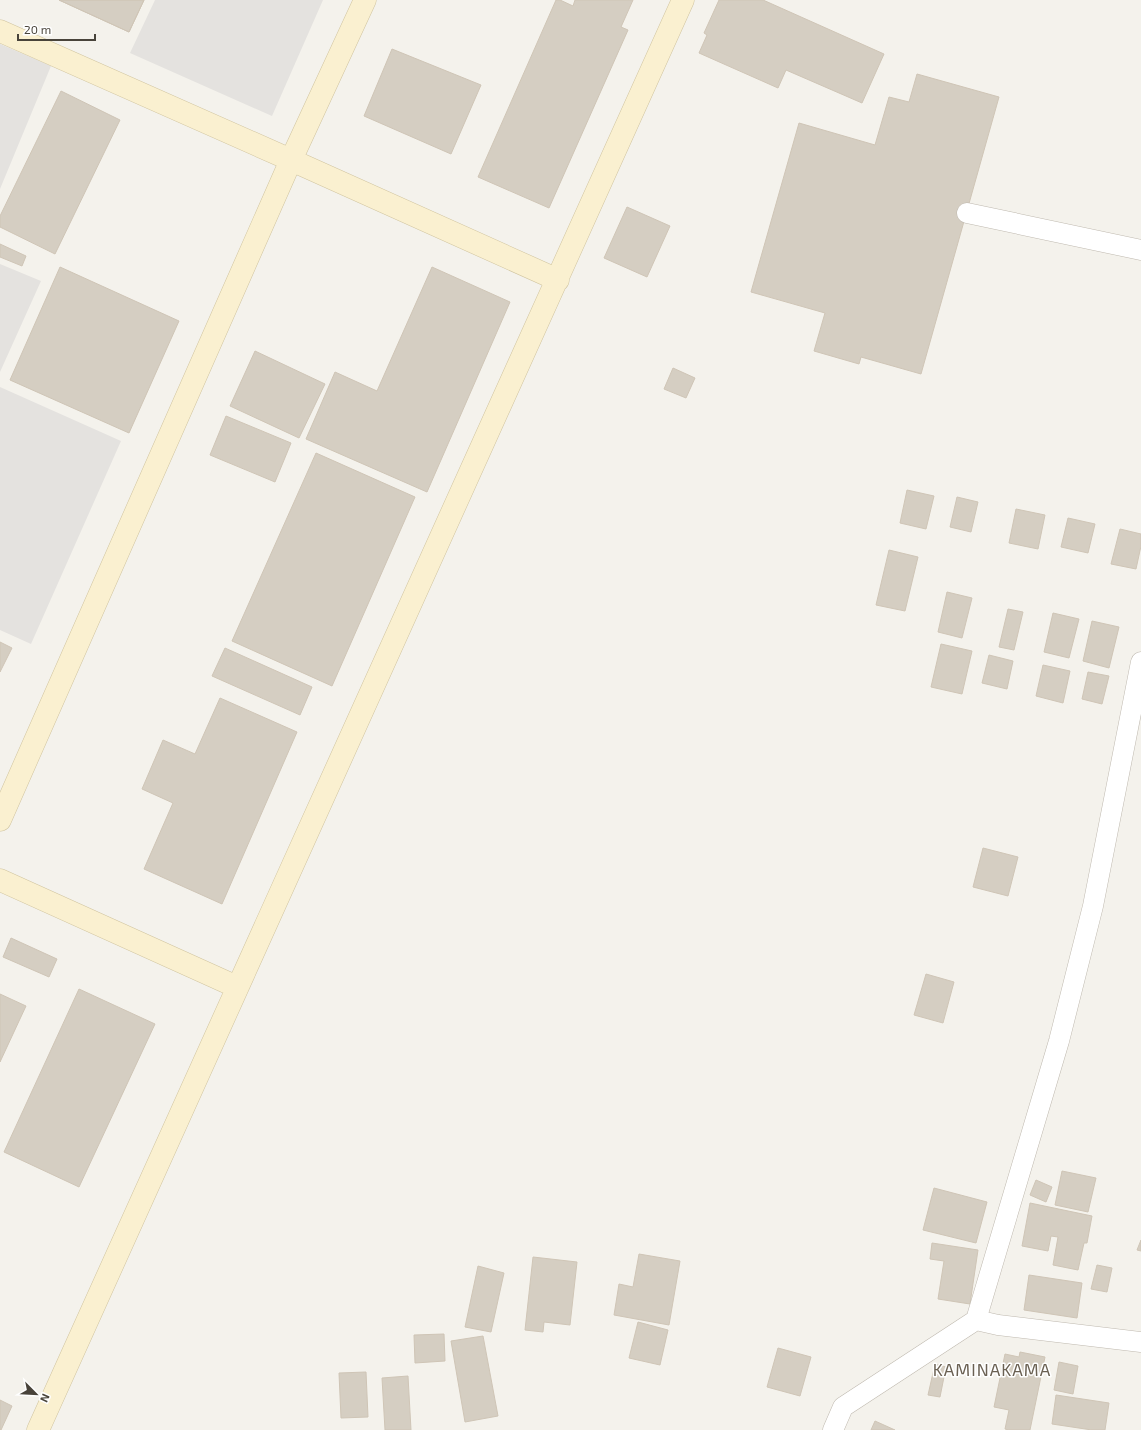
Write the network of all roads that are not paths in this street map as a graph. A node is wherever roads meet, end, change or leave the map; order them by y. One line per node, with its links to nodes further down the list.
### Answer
1 (365, 0): 4 (street)
2 (683, 0): 7 (street)
3 (0, 31): 4 (street)
4 (291, 160): 7 (street); 9 (street)
5 (967, 213): 6 (street)
6 (1141, 250)
7 (558, 280): 11 (street)
8 (1141, 662): 12 (street)
9 (0, 820)
10 (0, 880): 11 (street)
11 (238, 987): 14 (street)
12 (976, 1320): 13 (street); 15 (street)
13 (1141, 1342)
14 (38, 1430)
15 (833, 1430)

